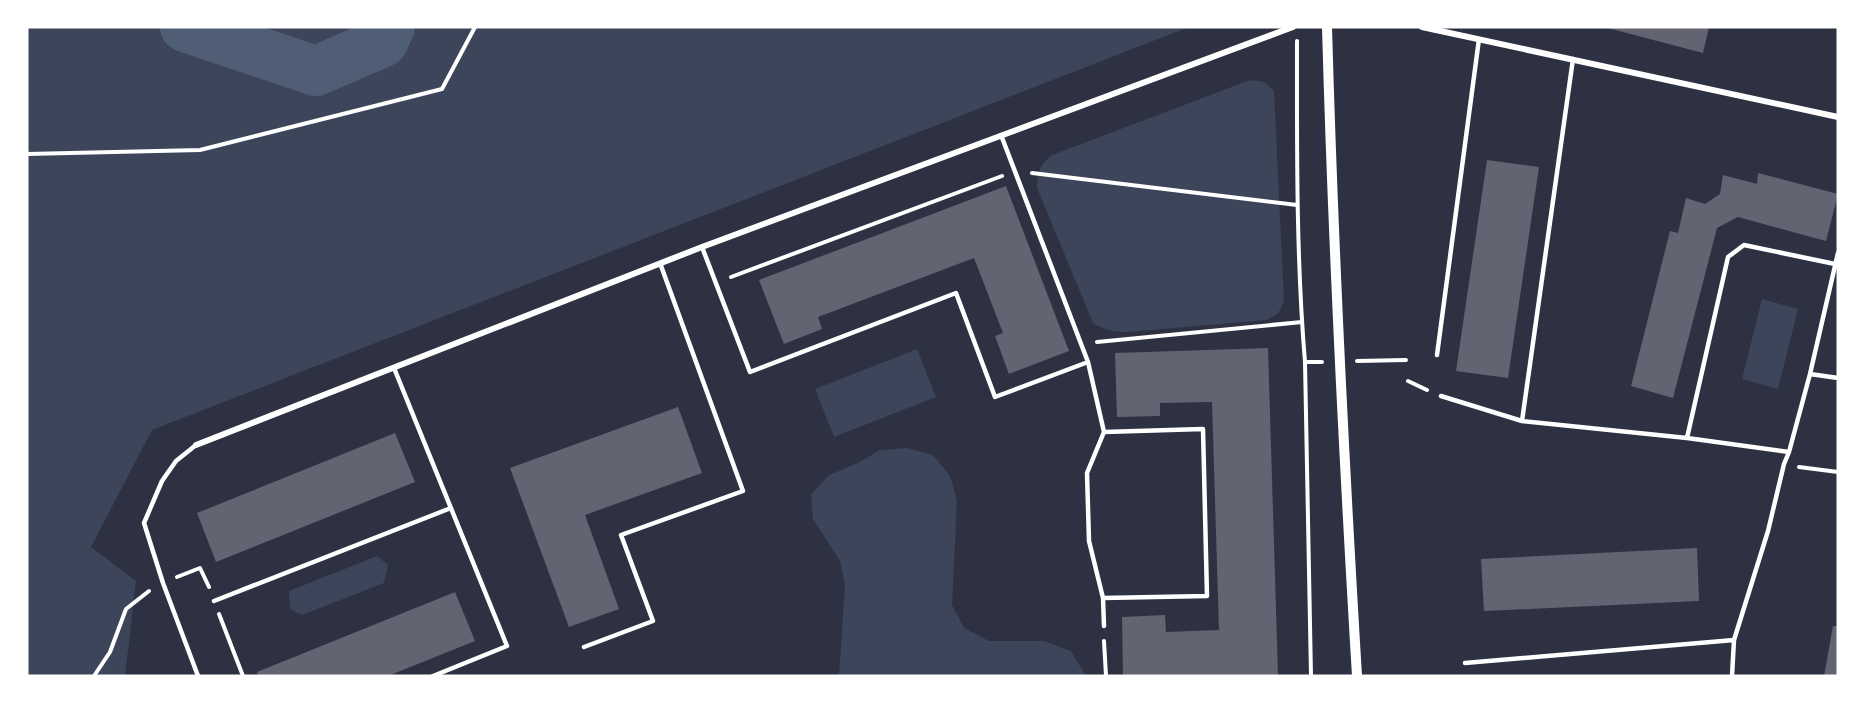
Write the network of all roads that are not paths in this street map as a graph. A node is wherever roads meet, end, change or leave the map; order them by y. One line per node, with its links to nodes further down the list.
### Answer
1 (1293, 27): 7 (street)
2 (1327, 27): 32 (street)
3 (1422, 27): 4 (street)
4 (1479, 39): 5 (street); 12 (lane)
5 (1573, 59): 6 (street); 18 (lane)
6 (1838, 117)
7 (1001, 135): 8 (street); 13 (lane)
8 (702, 247): 10 (street); 13 (lane)
9 (1838, 253): 11 (lane)
10 (660, 263): 14 (street); 28 (lane)
11 (1835, 264): 15 (lane); 20 (lane)
12 (1437, 355)
13 (1088, 362): 19 (lane)
14 (394, 368): 21 (street); 23 (lane)
15 (1810, 374): 16 (lane); 22 (lane)
16 (1838, 378)
17 (1441, 396): 18 (lane)
18 (1522, 421): 20 (lane)
19 (1104, 432): 24 (lane); 24 (lane)
20 (1687, 438): 22 (lane)
21 (196, 445): 30 (lane)
22 (1789, 452): 27 (lane)
23 (451, 508): 25 (lane); 31 (lane)
24 (1103, 598): 26 (lane)
25 (214, 602)
26 (1104, 626)
27 (1734, 640): 29 (lane); 33 (lane)
28 (584, 647)
29 (1465, 663)
30 (198, 676)
31 (433, 676)
32 (1357, 676)
33 (1732, 676)

